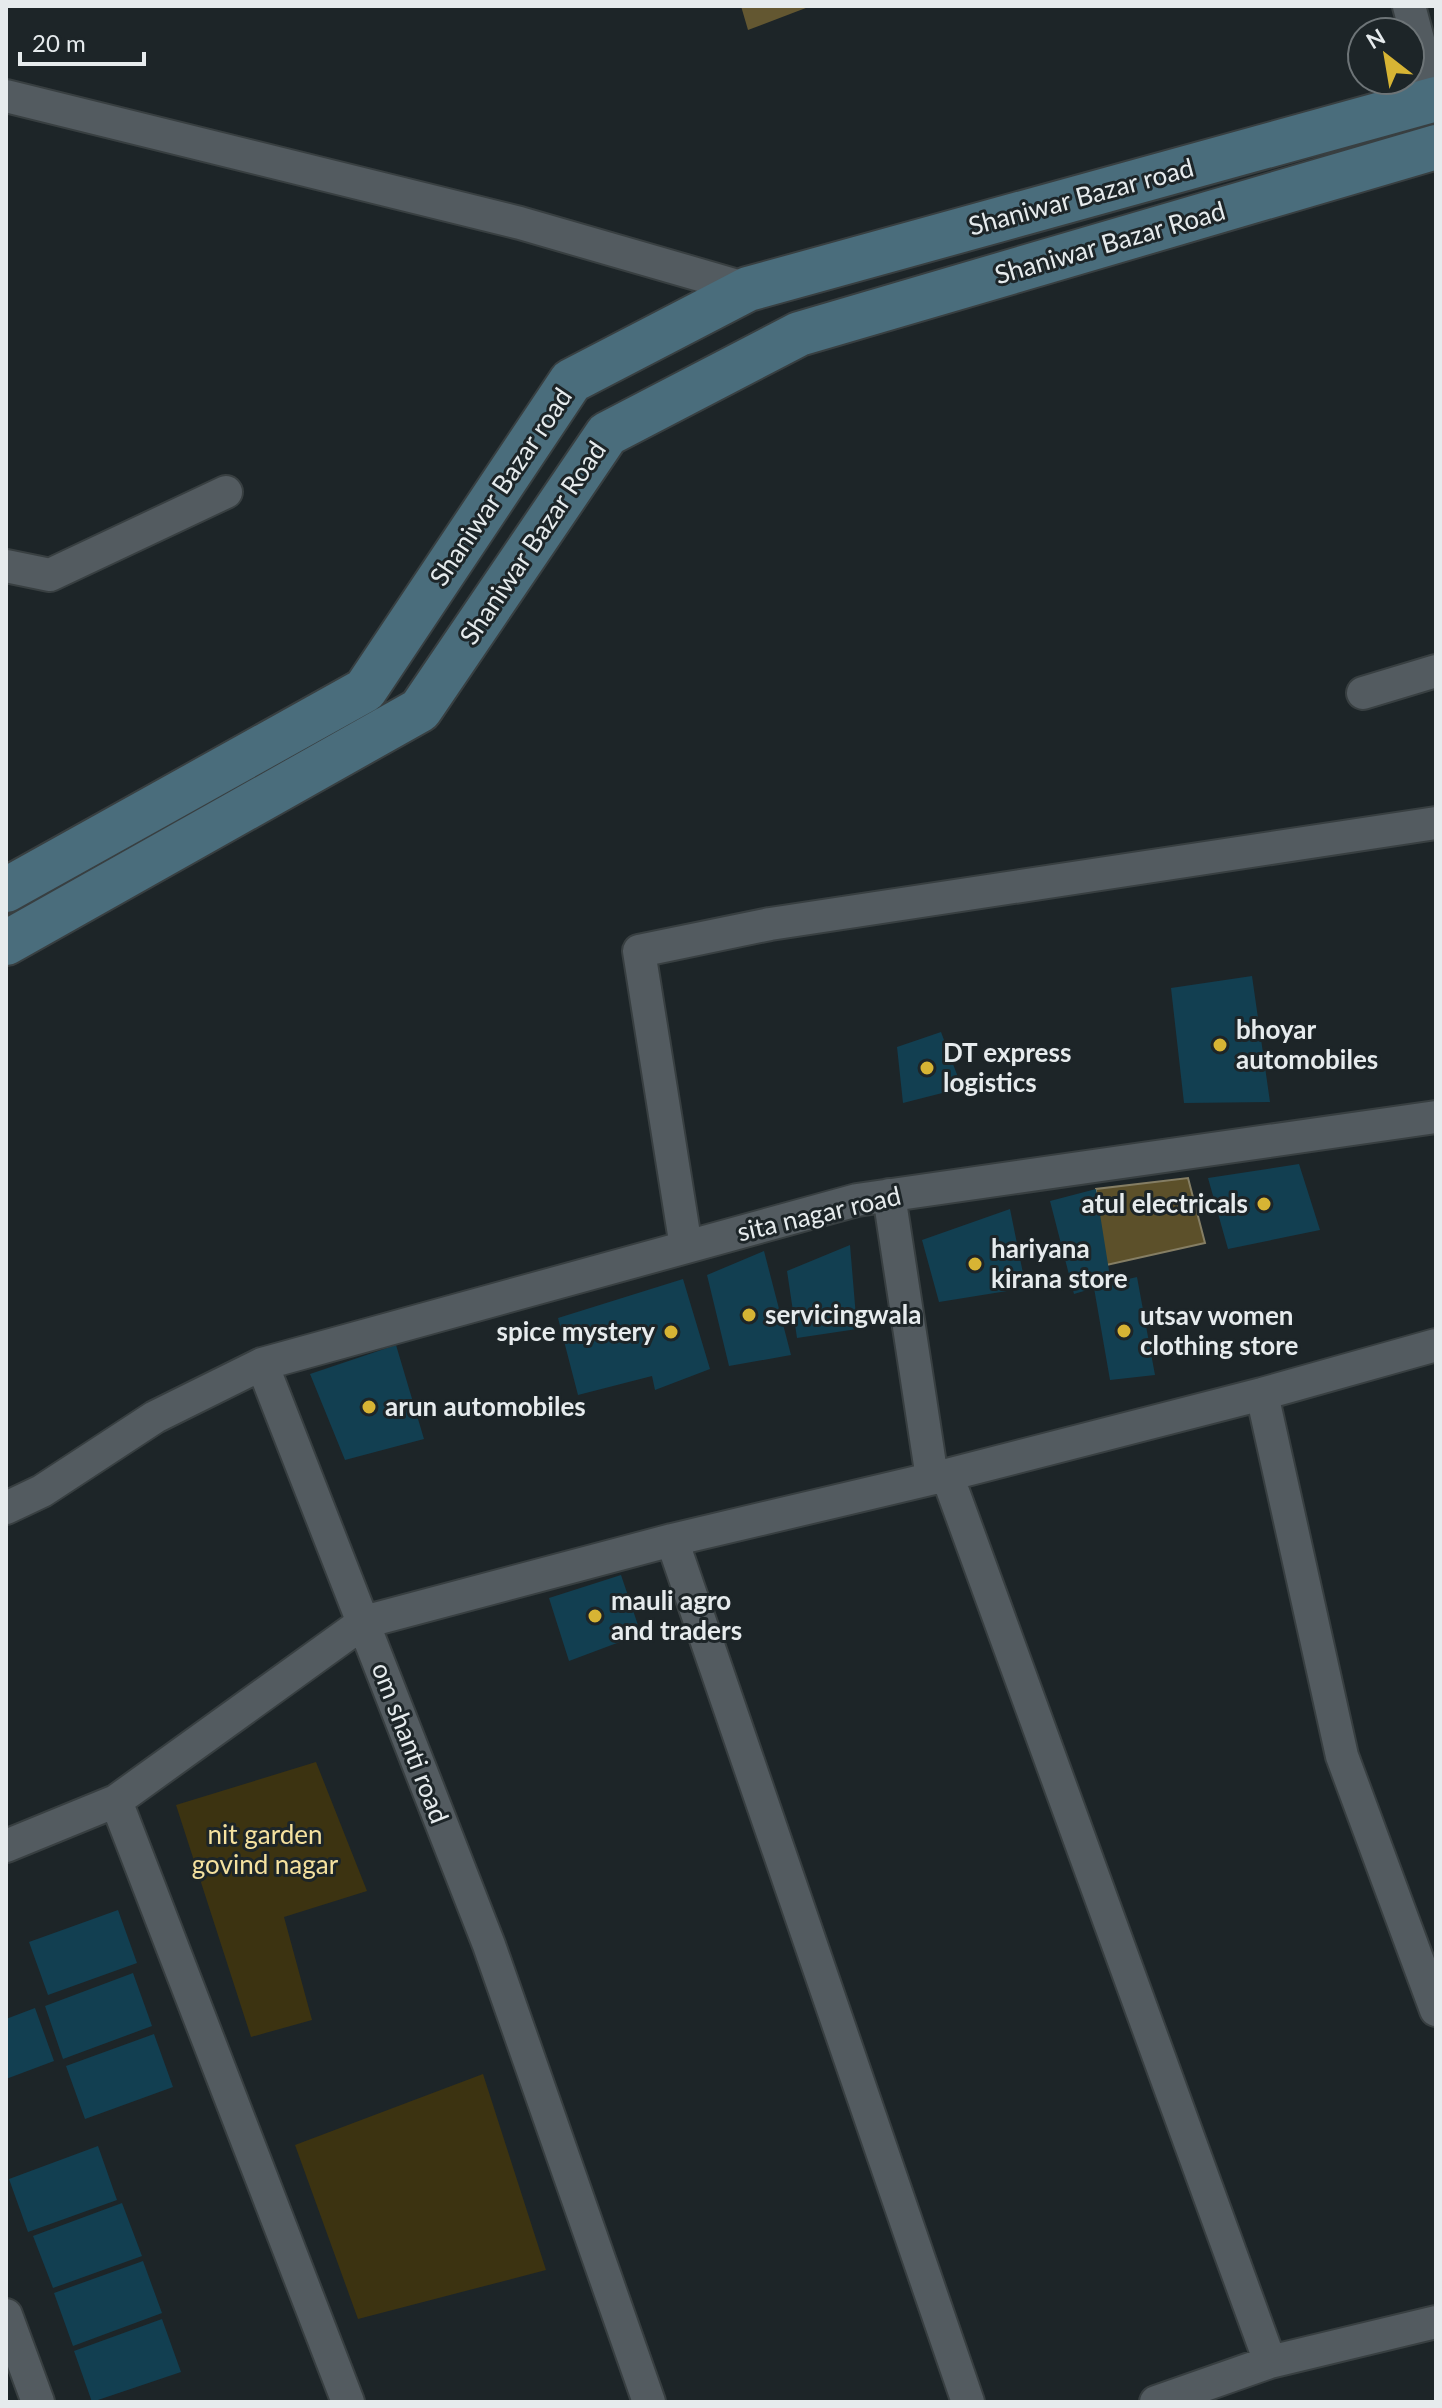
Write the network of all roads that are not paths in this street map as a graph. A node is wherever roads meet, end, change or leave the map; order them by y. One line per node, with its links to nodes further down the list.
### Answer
1 (1409, 6): 3 (street)
2 (6, 96): 5 (street)
3 (1435, 99): 5 (main road, Shaniwar Bazar road)
4 (1436, 147): 12 (main road, Shaniwar Bazar Road)
5 (748, 289): 11 (main road, Shaniwar Bazar road)
6 (226, 492): 7 (street)
7 (6, 566)
8 (1436, 671): 9 (street)
9 (1363, 693)
10 (1436, 823): 15 (street)
11 (6, 890)
12 (6, 943)
13 (1436, 1117): 14 (street, sita nagar road)
14 (889, 1195): 15 (street, sita nagar road); 19 (street)
15 (686, 1247): 17 (street, sita nagar road)
16 (1436, 1345): 18 (street)
17 (262, 1364): 20 (street); 22 (street, om shanti road)
18 (1262, 1394): 19 (street); 25 (street)
19 (940, 1476): 21 (street); 28 (street)
20 (6, 1508)
21 (672, 1540): 22 (street); 32 (street)
22 (364, 1622): 23 (street); 31 (street, om shanti road)
23 (116, 1801): 24 (street); 30 (street)
24 (6, 1846)
25 (1436, 2010)
26 (6, 2315): 29 (street)
27 (1435, 2326): 28 (street)
28 (1270, 2362): 33 (street)
29 (38, 2402)
30 (348, 2402)
31 (649, 2402)
32 (968, 2402)
33 (1156, 2402)

